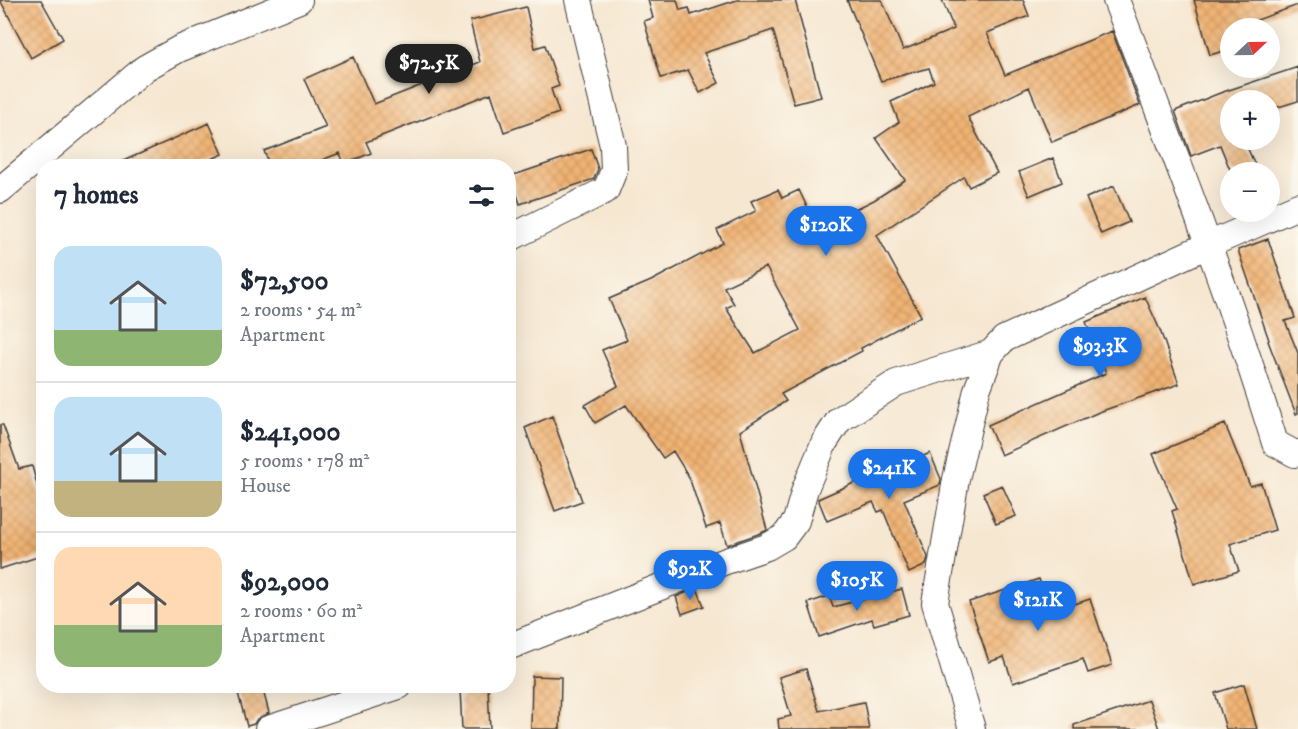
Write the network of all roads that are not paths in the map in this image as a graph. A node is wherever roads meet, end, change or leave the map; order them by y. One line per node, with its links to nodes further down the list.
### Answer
1 (299, 0): 4 (street)
2 (578, 0): 8 (street)
3 (1116, 0): 9 (street)
4 (37, 159)
5 (36, 160): 6 (street)
6 (0, 190)
7 (1298, 206): 9 (street)
8 (516, 235)
9 (1208, 245): 10 (street); 11 (street)
10 (991, 353): 12 (street); 15 (street)
11 (1298, 453)
12 (516, 644)
13 (378, 693): 14 (street)
14 (268, 729)
15 (972, 729)

